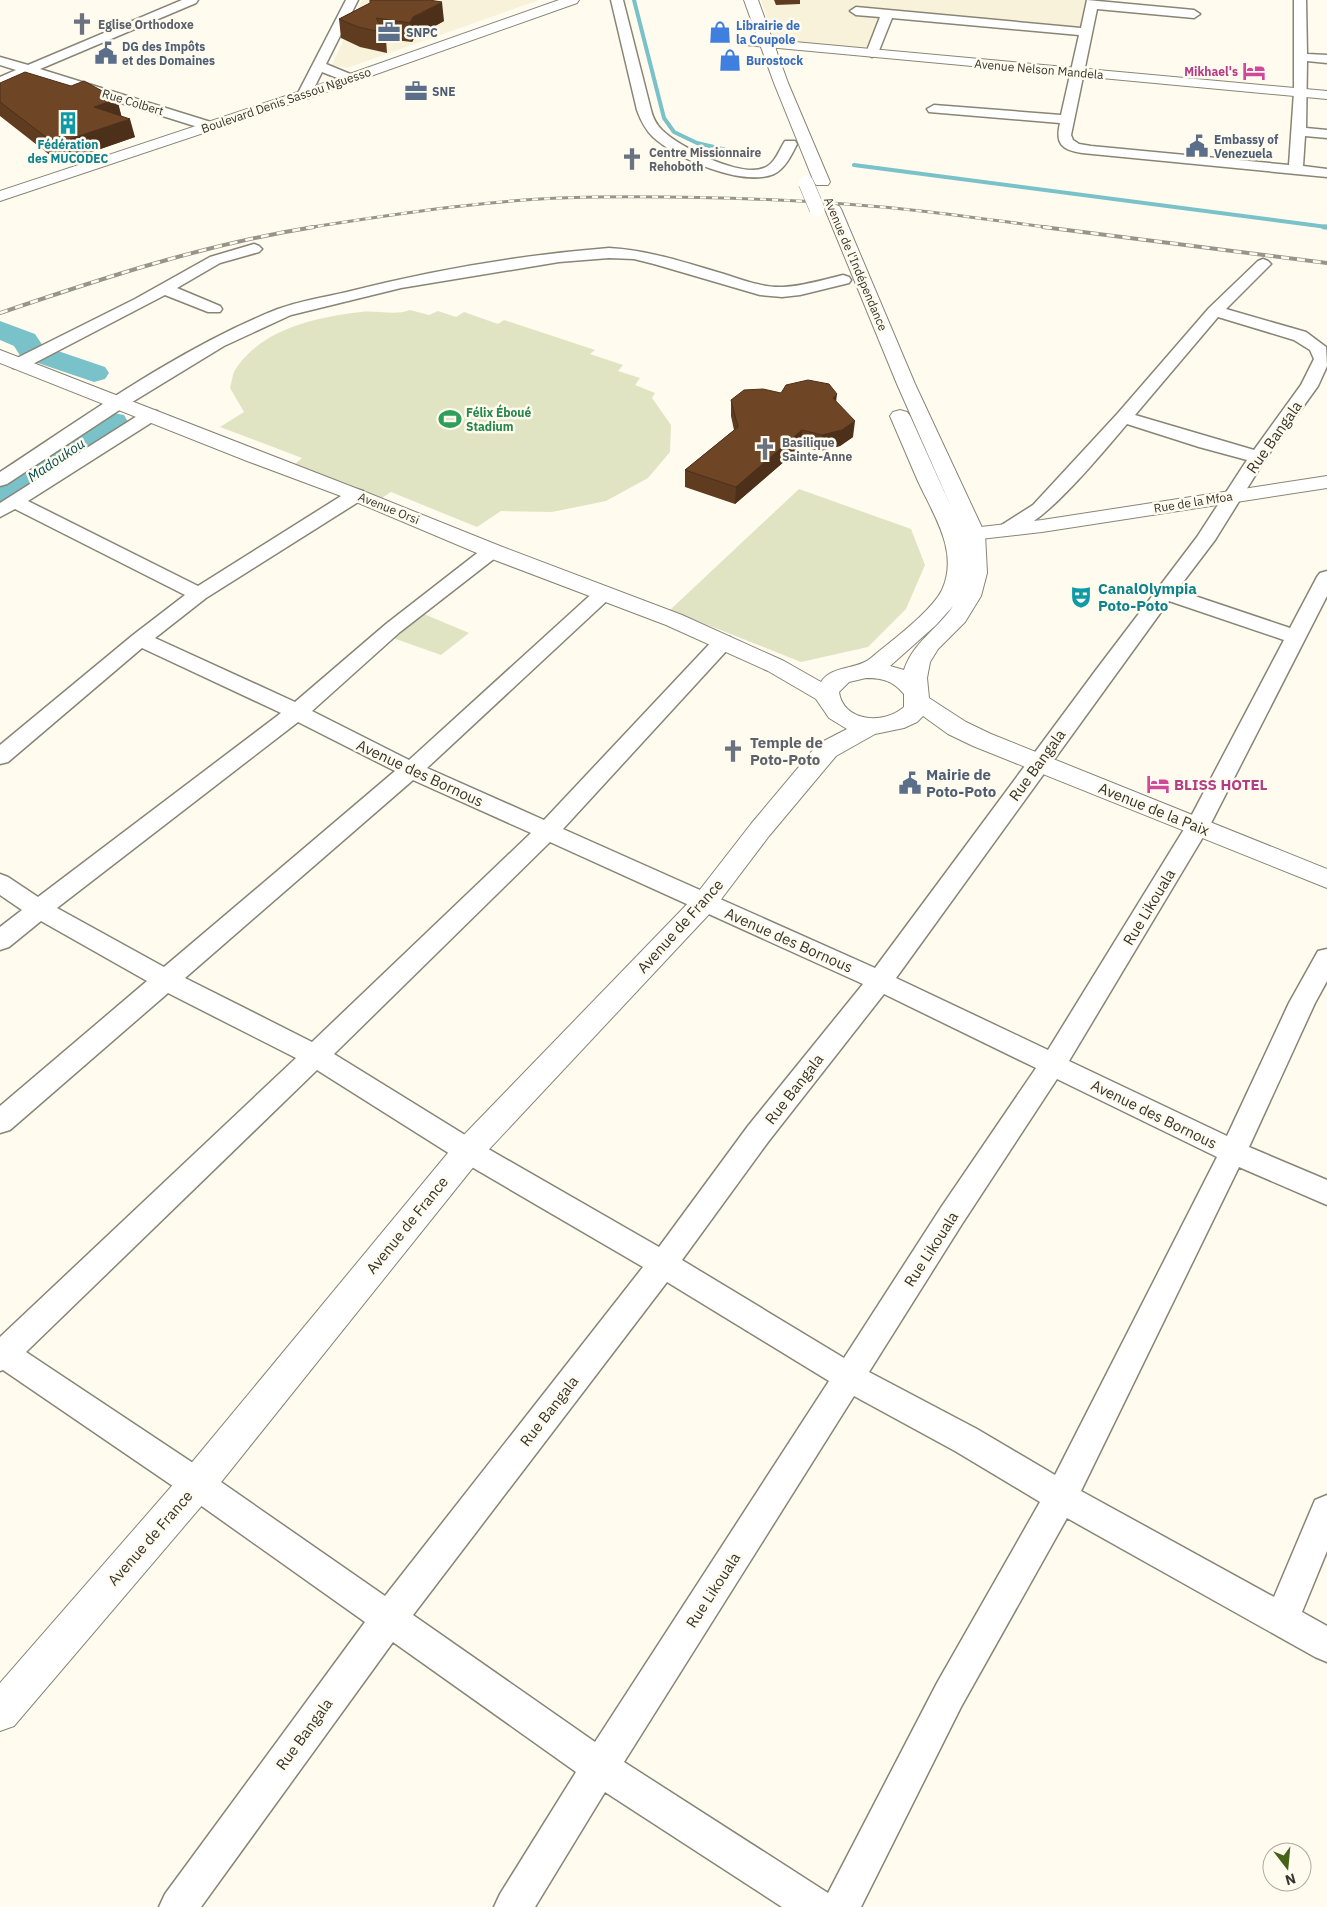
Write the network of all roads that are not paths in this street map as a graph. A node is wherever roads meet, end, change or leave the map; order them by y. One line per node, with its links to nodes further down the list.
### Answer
1 (192, 0): 22 (street)
2 (352, 0): 21 (street)
3 (553, 0): 24 (main road, Boulevard Denis Sassou Nguesso)
4 (572, 0): 24 (main road, Boulevard Denis Sassou Nguesso)
5 (617, 0): 35 (street)
6 (737, 0): 14 (main road)
7 (751, 0): 15 (main road, Avenue de l'Indépendance)
8 (1300, 0): 17 (street)
9 (1092, 2): 12 (street); 13 (street)
10 (856, 11): 11 (street)
11 (887, 14): 13 (street); 16 (street)
12 (1194, 14)
13 (1086, 32): 23 (street)
14 (751, 42): 15 (main road, Avenue Nelson Mandela); 18 (main road)
15 (767, 43): 16 (main road, Avenue Nelson Mandela); 38 (main road, Avenue de l'Indépendance)
16 (872, 53): 23 (main road, Avenue Nelson Mandela)
17 (1300, 56): 19 (street); 27 (street)
18 (757, 59)
19 (1327, 59)
20 (0, 61): 22 (street, Rue Colbert)
21 (319, 66): 24 (street); 26 (street)
22 (30, 70): 25 (street); 31 (street, Rue Colbert)
23 (1078, 73): 27 (main road, Avenue Nelson Mandela); 30 (street)
24 (345, 77): 26 (main road, Boulevard Denis Sassou Nguesso)
25 (0, 82)
26 (305, 91): 31 (main road, Boulevard Denis Sassou Nguesso)
27 (1301, 92): 28 (main road, Avenue Nelson Mandela); 33 (street)
28 (1327, 95)
29 (934, 109): 30 (street)
30 (1068, 120): 36 (street)
31 (203, 124): 39 (main road, Boulevard Denis Sassou Nguesso); 40 (main road, Boulevard Denis Sassou Nguesso)
32 (784, 128): 35 (main road, Avenue de l'Indépendance)
33 (1298, 131): 34 (street); 36 (street)
34 (1327, 134)
35 (790, 144): 38 (main road, Avenue de l'Indépendance)
36 (1296, 169): 37 (street)
37 (1327, 173)
38 (807, 176): 41 (main road, Avenue de l'Indépendance, bridge)
39 (0, 188)
40 (0, 196)
41 (825, 209): 44 (main road, Avenue de l'Indépendance); 61 (main road, Avenue de l'Indépendance)
42 (254, 249): 45 (street)
43 (1263, 264): 48 (street)
44 (843, 280): 46 (main road, Avenue de l'Indépendance); 51 (street)
45 (165, 288): 47 (street); 50 (street)
46 (851, 298)
47 (214, 309)
48 (1215, 312): 53 (street); 54 (street, Rue Bangala)
49 (873, 350): 61 (main road, Avenue de l'Indépendance)
50 (9, 360): 51 (main road, Avenue Orsi)
51 (118, 403): 52 (main road, Avenue Orsi); 55 (street)
52 (151, 415): 57 (main road, Avenue Orsi); 59 (street)
53 (1124, 417): 54 (street); 60 (street)
54 (1258, 457): 58 (street, Rue Bangala)
55 (0, 480)
56 (1327, 482): 58 (main road, Rue de la Mfoa)
57 (356, 495): 62 (main road, Avenue Orsi); 66 (street)
58 (1235, 496): 60 (main road, Rue de la Mfoa); 65 (street, Rue Bangala)
59 (8, 507): 66 (street)
60 (1012, 526): 61 (main road, Rue de la Mfoa)
61 (962, 530): 70 (main road, Avenue de l'Indépendance); 72 (main road, Avenue de l'Indépendance)
62 (492, 551): 64 (main road, Avenue Orsi); 73 (street)
63 (1327, 578): 67 (street, Rue Likouala)
64 (604, 593): 69 (main road, Avenue Orsi); 79 (street)
65 (1165, 593): 67 (street); 78 (street, Rue Bangala)
66 (199, 594): 68 (street)
67 (1295, 637): 80 (street, Rue Likouala)
68 (140, 639): 73 (street, Avenue des Bornous); 77 (street)
69 (723, 642): 71 (main road, Avenue Orsi); 81 (street)
70 (871, 670): 71 (main road); 72 (main road)
71 (836, 695): 74 (main road); 76 (main road)
72 (916, 696): 74 (main road); 75 (main road)
73 (296, 712): 79 (street, Avenue des Bornous); 85 (street)
74 (878, 726): 75 (main road); 76 (main road)
75 (982, 740): 78 (main road, Avenue de la Paix)
76 (827, 750): 84 (main road, Avenue de France)
77 (0, 757)
78 (1039, 762): 80 (main road, Avenue de la Paix); 89 (street, Rue Bangala)
79 (411, 770): 81 (street, Avenue des Bornous); 88 (street)
80 (1198, 827): 82 (main road, Avenue de la Paix); 91 (street, Rue Likouala)
81 (546, 831): 84 (street, Avenue des Bornous); 90 (street)
82 (1327, 879)
83 (0, 883): 85 (street)
84 (704, 903): 89 (street, Avenue des Bornous); 93 (main road, Avenue de France)
85 (39, 909): 86 (street); 88 (street)
86 (0, 941)
87 (1327, 958): 94 (street)
88 (166, 980): 90 (street); 92 (street)
89 (880, 981): 91 (street, Avenue des Bornous); 96 (street, Rue Bangala)
90 (315, 1056): 93 (street); 97 (street)
91 (1053, 1064): 94 (street, Avenue des Bornous); 98 (street, Rue Likouala)
92 (0, 1122)
93 (468, 1151): 96 (street); 99 (main road, Avenue de France)
94 (1233, 1152): 95 (street, Avenue des Bornous); 100 (street)
95 (1327, 1193)
96 (663, 1264): 98 (street); 102 (street, Rue Bangala)
97 (1, 1354): 99 (street)
98 (849, 1377): 100 (street); 106 (street, Rue Likouala)
99 (197, 1484): 102 (street); 105 (main road, Avenue de France)
100 (1061, 1496): 103 (street); 110 (street)
101 (1327, 1511): 103 (street)
102 (390, 1618): 106 (street); 107 (street, Rue Bangala)
103 (1282, 1619): 104 (street)
104 (1327, 1645)
105 (0, 1712)
106 (600, 1767): 108 (street, Rue Likouala); 109 (street)
107 (178, 1907)
108 (513, 1907)
109 (816, 1907)
110 (841, 1907)

